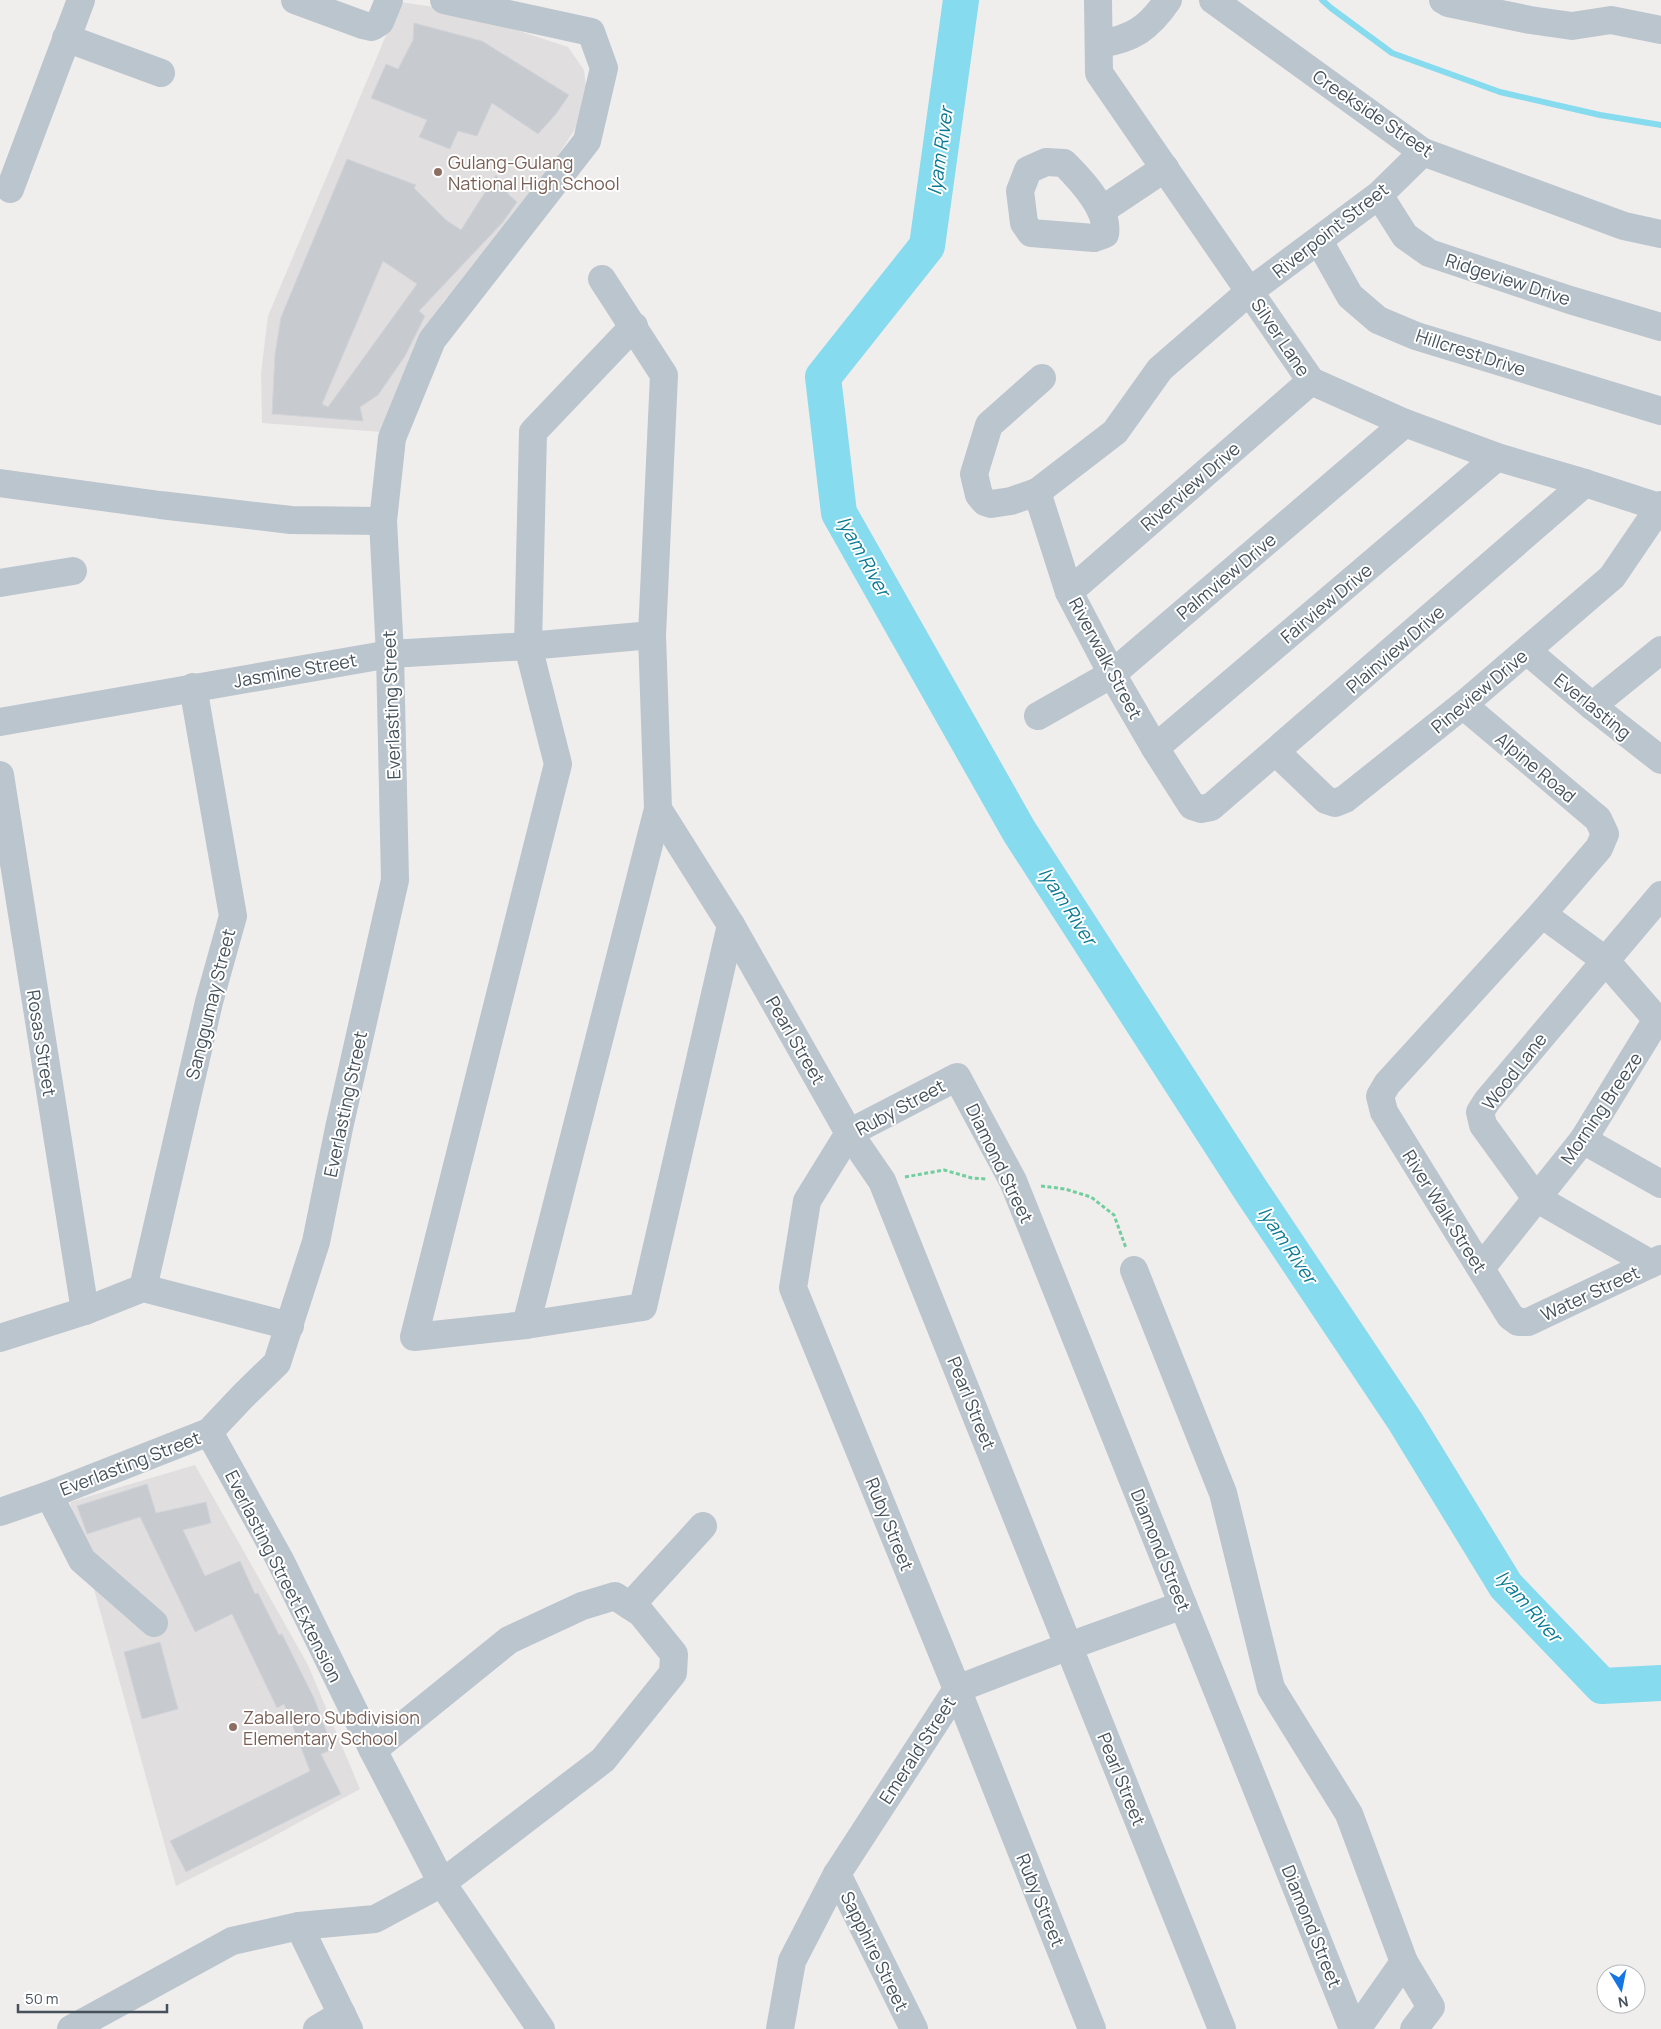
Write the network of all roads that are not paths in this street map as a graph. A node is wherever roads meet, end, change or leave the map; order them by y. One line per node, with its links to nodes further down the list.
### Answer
1 (81, 0): 12 (street)
2 (295, 0): 3 (street)
3 (389, 0)
4 (444, 0): 35 (street, Everlasting Street)
5 (1098, 0): 13 (street, Silver Lane)
6 (1168, 0): 13 (street)
7 (1213, 0): 15 (street, Creekside Street)
8 (1446, 1): 9 (street)
9 (1533, 10): 10 (street)
10 (1615, 10): 11 (street)
11 (1661, 30)
12 (66, 38): 14 (street); 17 (street)
13 (1098, 44): 16 (street, Silver Lane)
14 (161, 73)
15 (1423, 152): 18 (street, Riverpoint Street); 20 (street, Creekside Street)
16 (1165, 168): 19 (street); 23 (street, Silver Lane)
17 (10, 189)
18 (1379, 195): 21 (street, Riverpoint Street); 25 (street, Ridgeview Drive)
19 (1102, 210)
20 (1661, 234)
21 (1319, 241): 23 (street, Riverpoint Street); 28 (street, Hillcrest Drive)
22 (602, 279): 24 (street)
23 (1250, 292): 27 (street, Silver Lane); 33 (street, Riverpoint Street)
24 (634, 326): 39 (street); 40 (street)
25 (1661, 327)
26 (1042, 378): 33 (street, Riverpoint Street)
27 (1311, 381): 29 (street, Silver Lane); 38 (street, Riverview Drive)
28 (1661, 411)
29 (1405, 424): 30 (street, Silver Lane); 44 (street, Palmview Drive)
30 (1497, 457): 32 (street, Silver Lane); 50 (street, Fairview Drive)
31 (0, 483): 35 (street)
32 (1585, 483): 34 (street, Silver Lane); 51 (street, Plainview Drive)
33 (1036, 492): 38 (street, Riverwalk Street)
34 (1660, 506): 42 (street, Pineview Drive)
35 (383, 521): 43 (street, Everlasting Street)
36 (73, 571): 37 (street)
37 (0, 583)
38 (1070, 592): 44 (street, Riverwalk Street)
39 (652, 635): 40 (street, Jasmine Street); 54 (street)
40 (528, 646): 43 (street, Jasmine Street); 71 (street)
41 (1661, 650): 47 (street)
42 (1527, 651): 46 (street, Pineview Drive); 47 (street, Everlasting)
43 (390, 654): 45 (street, Jasmine Street); 72 (street, Everlasting Street)
44 (1112, 674): 48 (street, Palmview Drive); 50 (street, Riverwalk Street)
45 (193, 687): 49 (street, Jasmine Street); 68 (street, Sanggumay Street)
46 (1463, 705): 51 (street, Pineview Drive); 57 (street, Alpine Road)
47 (1592, 706): 52 (street, Everlasting)
48 (1038, 716)
49 (0, 722)
50 (1155, 748): 55 (street, Riverwalk Street)
51 (1276, 752): 55 (street, Plainview Drive)
52 (1661, 760)
53 (0, 775): 69 (street, Rosas Street)
54 (658, 809): 58 (street, Pearl Street); 71 (street)
55 (1201, 809)
56 (1661, 895): 59 (street, Wood Lane)
57 (1542, 914): 59 (street, Morning Breeze); 66 (street, River Walk Street)
58 (731, 925): 61 (street, Pearl Street); 71 (street)
59 (1606, 960): 62 (street, Morning Breeze); 64 (street, Wood Lane)
60 (957, 1077): 61 (street, Ruby Street); 78 (street, Diamond Street)
61 (850, 1133): 81 (street, Pearl Street); 82 (street, Ruby Street)
62 (1583, 1140): 63 (street); 64 (street, Morning Breeze)
63 (1661, 1184)
64 (1536, 1198): 65 (street, Wood Lane); 66 (street, Morning Breeze)
65 (1656, 1262): 70 (street, Water Street)
66 (1480, 1268): 70 (street, River Walk Street)
67 (1134, 1270): 87 (street)
68 (143, 1288): 69 (street); 72 (street)
69 (85, 1312): 73 (street)
70 (1518, 1322)
71 (526, 1325)
72 (290, 1326): 74 (street, Everlasting Street)
73 (0, 1338)
74 (209, 1432): 75 (street, Everlasting Street); 83 (street, Everlasting Street Extension)
75 (49, 1495): 76 (street, Everlasting Street); 80 (street)
76 (0, 1512)
77 (703, 1526): 79 (street)
78 (1183, 1605): 81 (street, Emerald Street); 96 (street, Diamond Street)
79 (630, 1606): 83 (street); 85 (street)
80 (154, 1623)
81 (1069, 1646): 82 (street, Emerald Street); 95 (street, Pearl Street)
82 (957, 1689): 84 (street, Emerald Street); 94 (street, Ruby Street)
83 (372, 1750): 85 (street, Everlasting Street Extension)
84 (837, 1874): 92 (street, Emerald Street); 93 (street, Sapphire Street)
85 (442, 1883): 86 (street); 91 (street, Everlasting Street Extension)
86 (299, 1926): 88 (street); 89 (street)
87 (1404, 1962): 96 (street); 97 (street)
88 (346, 2022): 90 (street)
89 (71, 2029)
90 (317, 2029)
91 (541, 2029)
92 (780, 2029)
93 (914, 2029)
94 (1092, 2029)
95 (1222, 2029)
96 (1355, 2029)
97 (1414, 2029)

